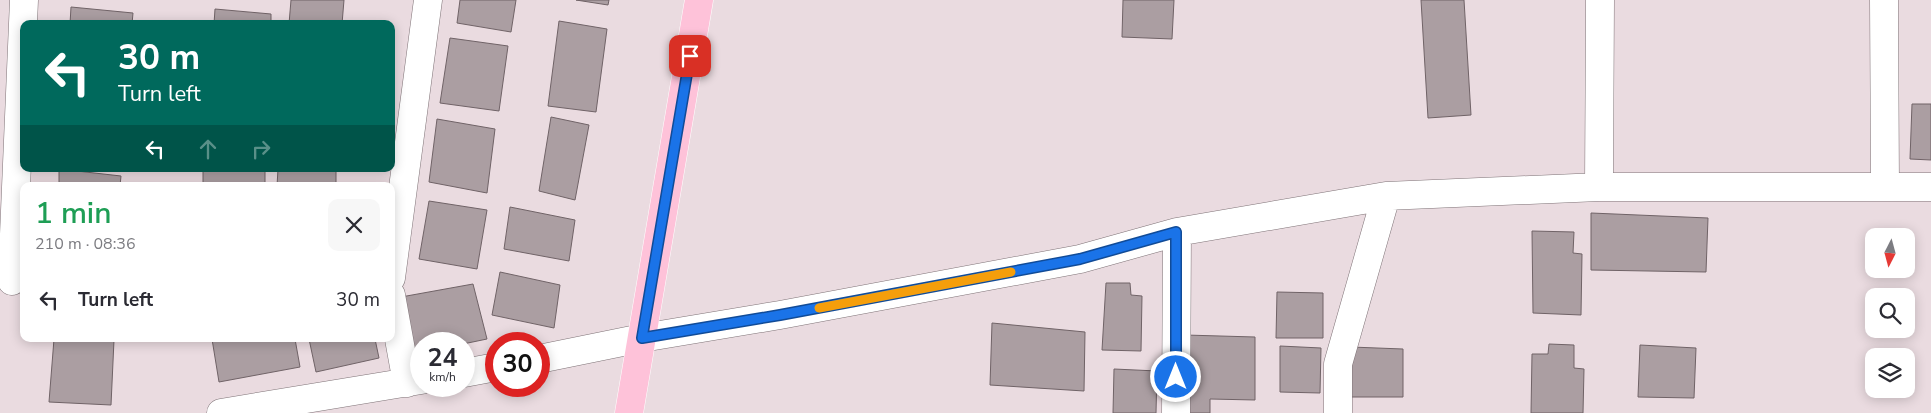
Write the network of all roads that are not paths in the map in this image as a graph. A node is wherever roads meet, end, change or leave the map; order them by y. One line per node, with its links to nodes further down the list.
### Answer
1 (24, 0): 6 (street)
2 (428, 0): 13 (street)
3 (699, 0): 16 (main road)
4 (1600, 0): 10 (street)
5 (1884, 0): 8 (street)
6 (23, 20)
7 (20, 94): 14 (street)
8 (1885, 186): 9 (street); 10 (street)
9 (1931, 187)
10 (1599, 188): 11 (street)
11 (1386, 196): 12 (street); 23 (street)
12 (1176, 232): 16 (street); 22 (street)
13 (395, 248)
14 (12, 281)
15 (395, 310): 18 (street)
16 (642, 338): 17 (street); 21 (main road)
17 (550, 357)
18 (410, 366)
19 (410, 382): 20 (street)
20 (221, 413)
21 (629, 413)
22 (1176, 413)
23 (1338, 413)

